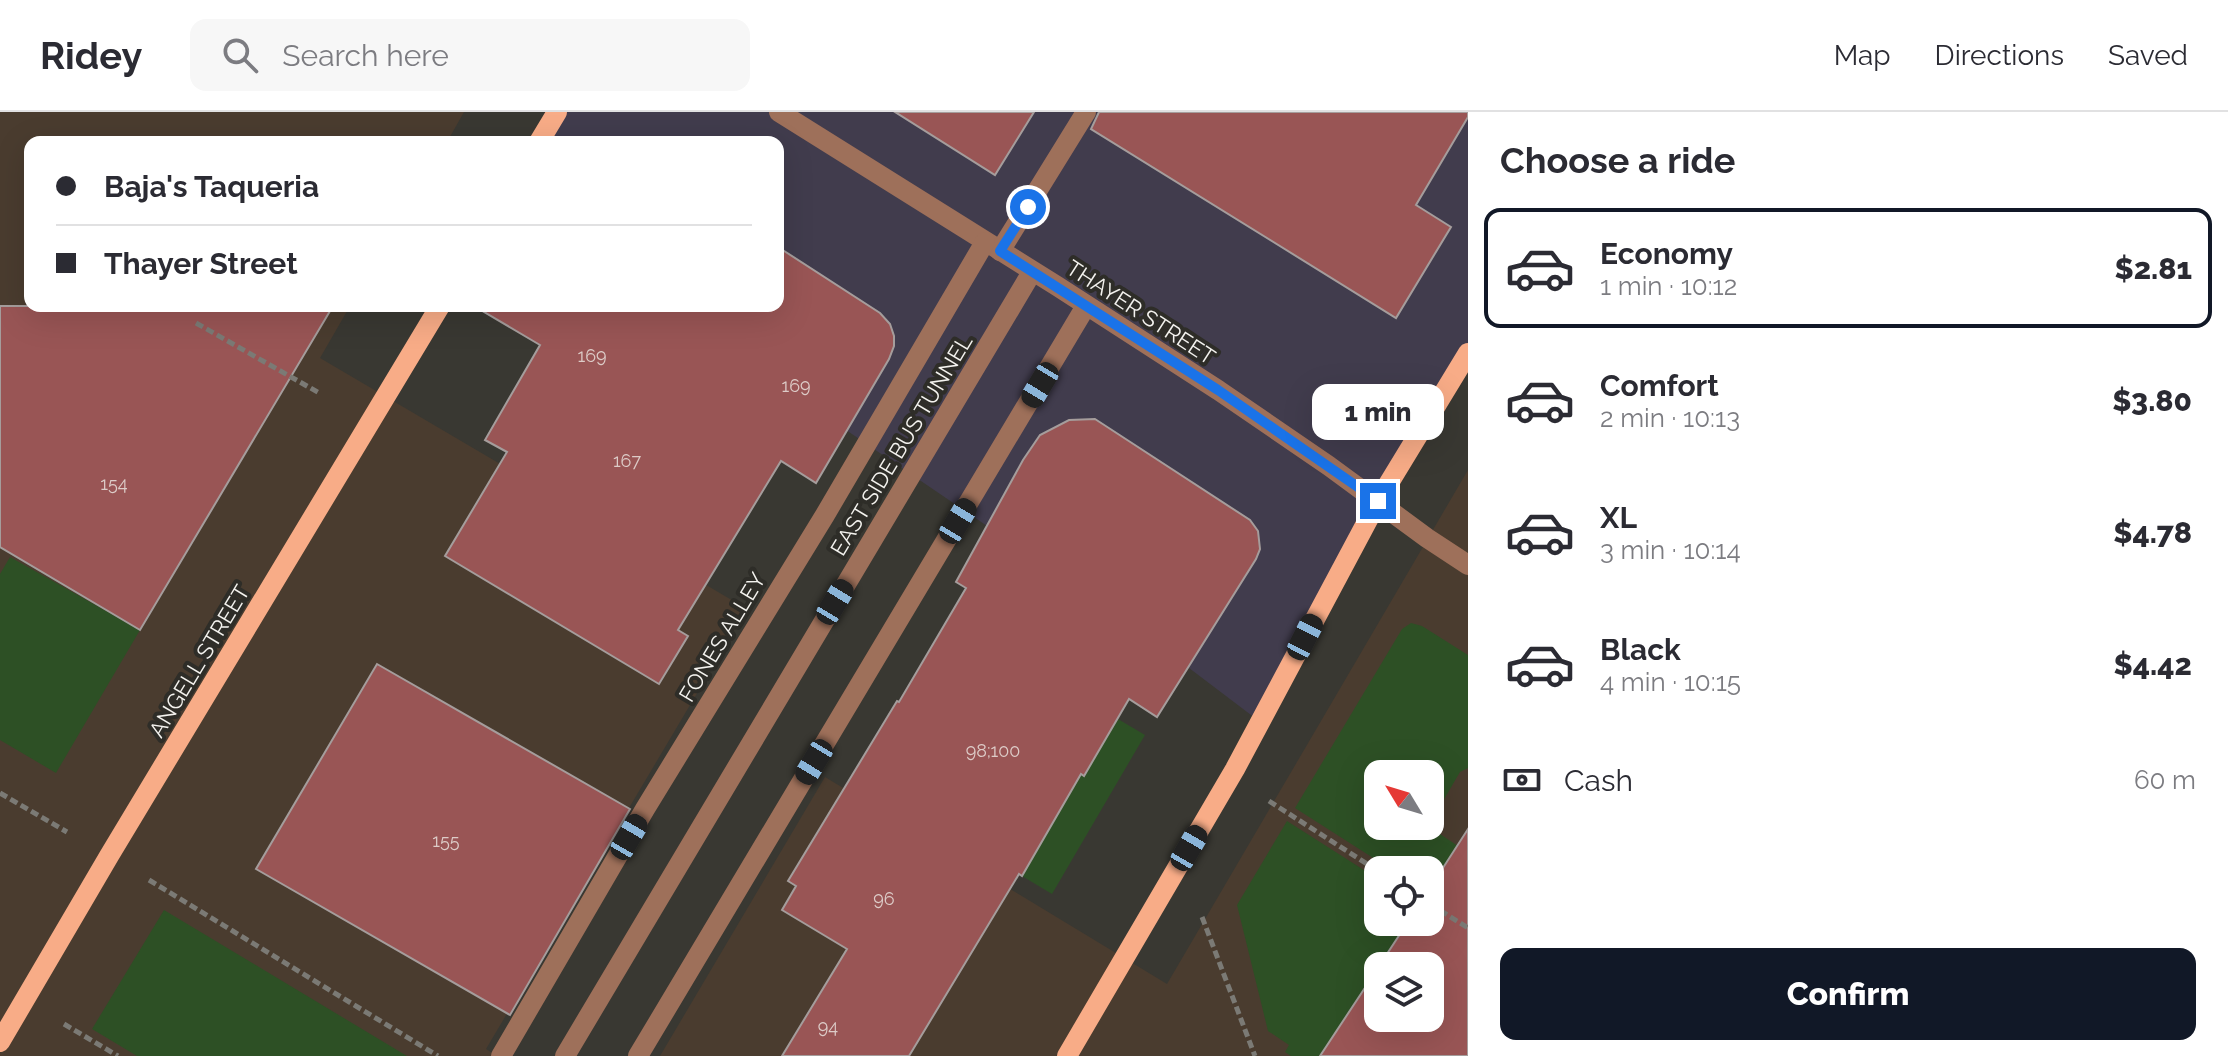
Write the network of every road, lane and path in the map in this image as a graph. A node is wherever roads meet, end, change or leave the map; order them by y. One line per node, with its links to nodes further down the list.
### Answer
1 (557, 112): 4 (main road)
2 (779, 112): 5 (street, THAYER STREET)
3 (1086, 112): 5 (street, FONES ALLEY)
4 (543, 136)
5 (992, 247): 6 (street, THAYER STREET); 26 (street, FONES ALLEY)
6 (1032, 272): 7 (street, THAYER STREET); 27 (street, EAST SIDE BUS TUNNEL)
7 (1086, 306): 12 (street, THAYER STREET); 28 (street)
8 (436, 312): 23 (main road, ANGELL STREET)
9 (196, 323): 11 (path)
10 (1468, 353): 12 (main road)
11 (321, 394)
12 (1378, 501): 13 (street, THAYER STREET); 29 (main road)
13 (1468, 565)
14 (0, 793): 16 (path)
15 (1262, 797): 17 (path)
16 (67, 832)
17 (1364, 862)
18 (142, 876): 25 (path)
19 (1198, 905): 30 (path)
20 (1444, 913): 21 (path)
21 (1468, 928)
22 (64, 1024): 24 (path)
23 (0, 1042)
24 (118, 1056)
25 (438, 1056)
26 (501, 1056)
27 (565, 1056)
28 (638, 1056)
29 (1067, 1056)
30 (1253, 1056)

